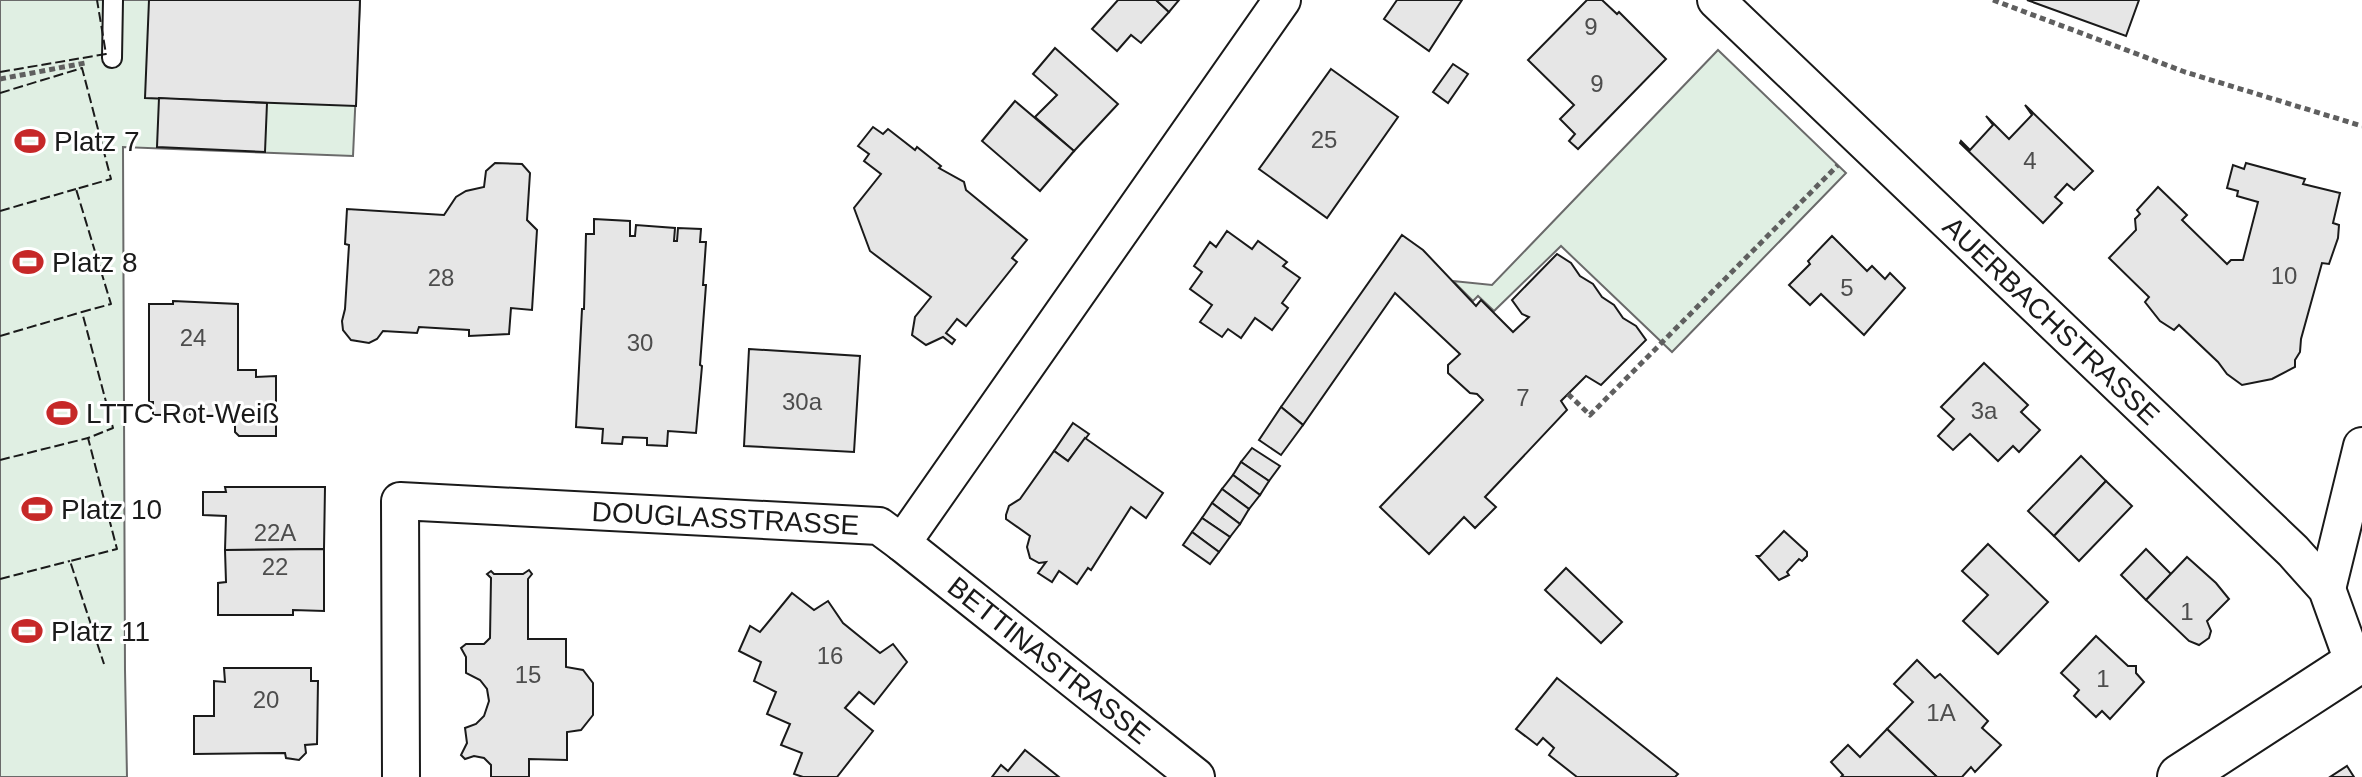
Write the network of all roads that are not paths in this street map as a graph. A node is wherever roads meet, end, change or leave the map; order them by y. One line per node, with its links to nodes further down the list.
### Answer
1 (113, 0): 4 (lane)
2 (1282, 0): 6 (street)
3 (1716, 0): 7 (street, AUERBACHSTRASSE)
4 (112, 58)
5 (2362, 446): 7 (street)
6 (902, 543): 9 (street, DOUGLASSTRASSE); 10 (street, BETTINASTRASSE)
7 (2327, 589): 8 (street, AUERBACHSTRASSE)
8 (2358, 662): 11 (street)
9 (401, 777)
10 (1196, 777)
11 (2180, 777)

